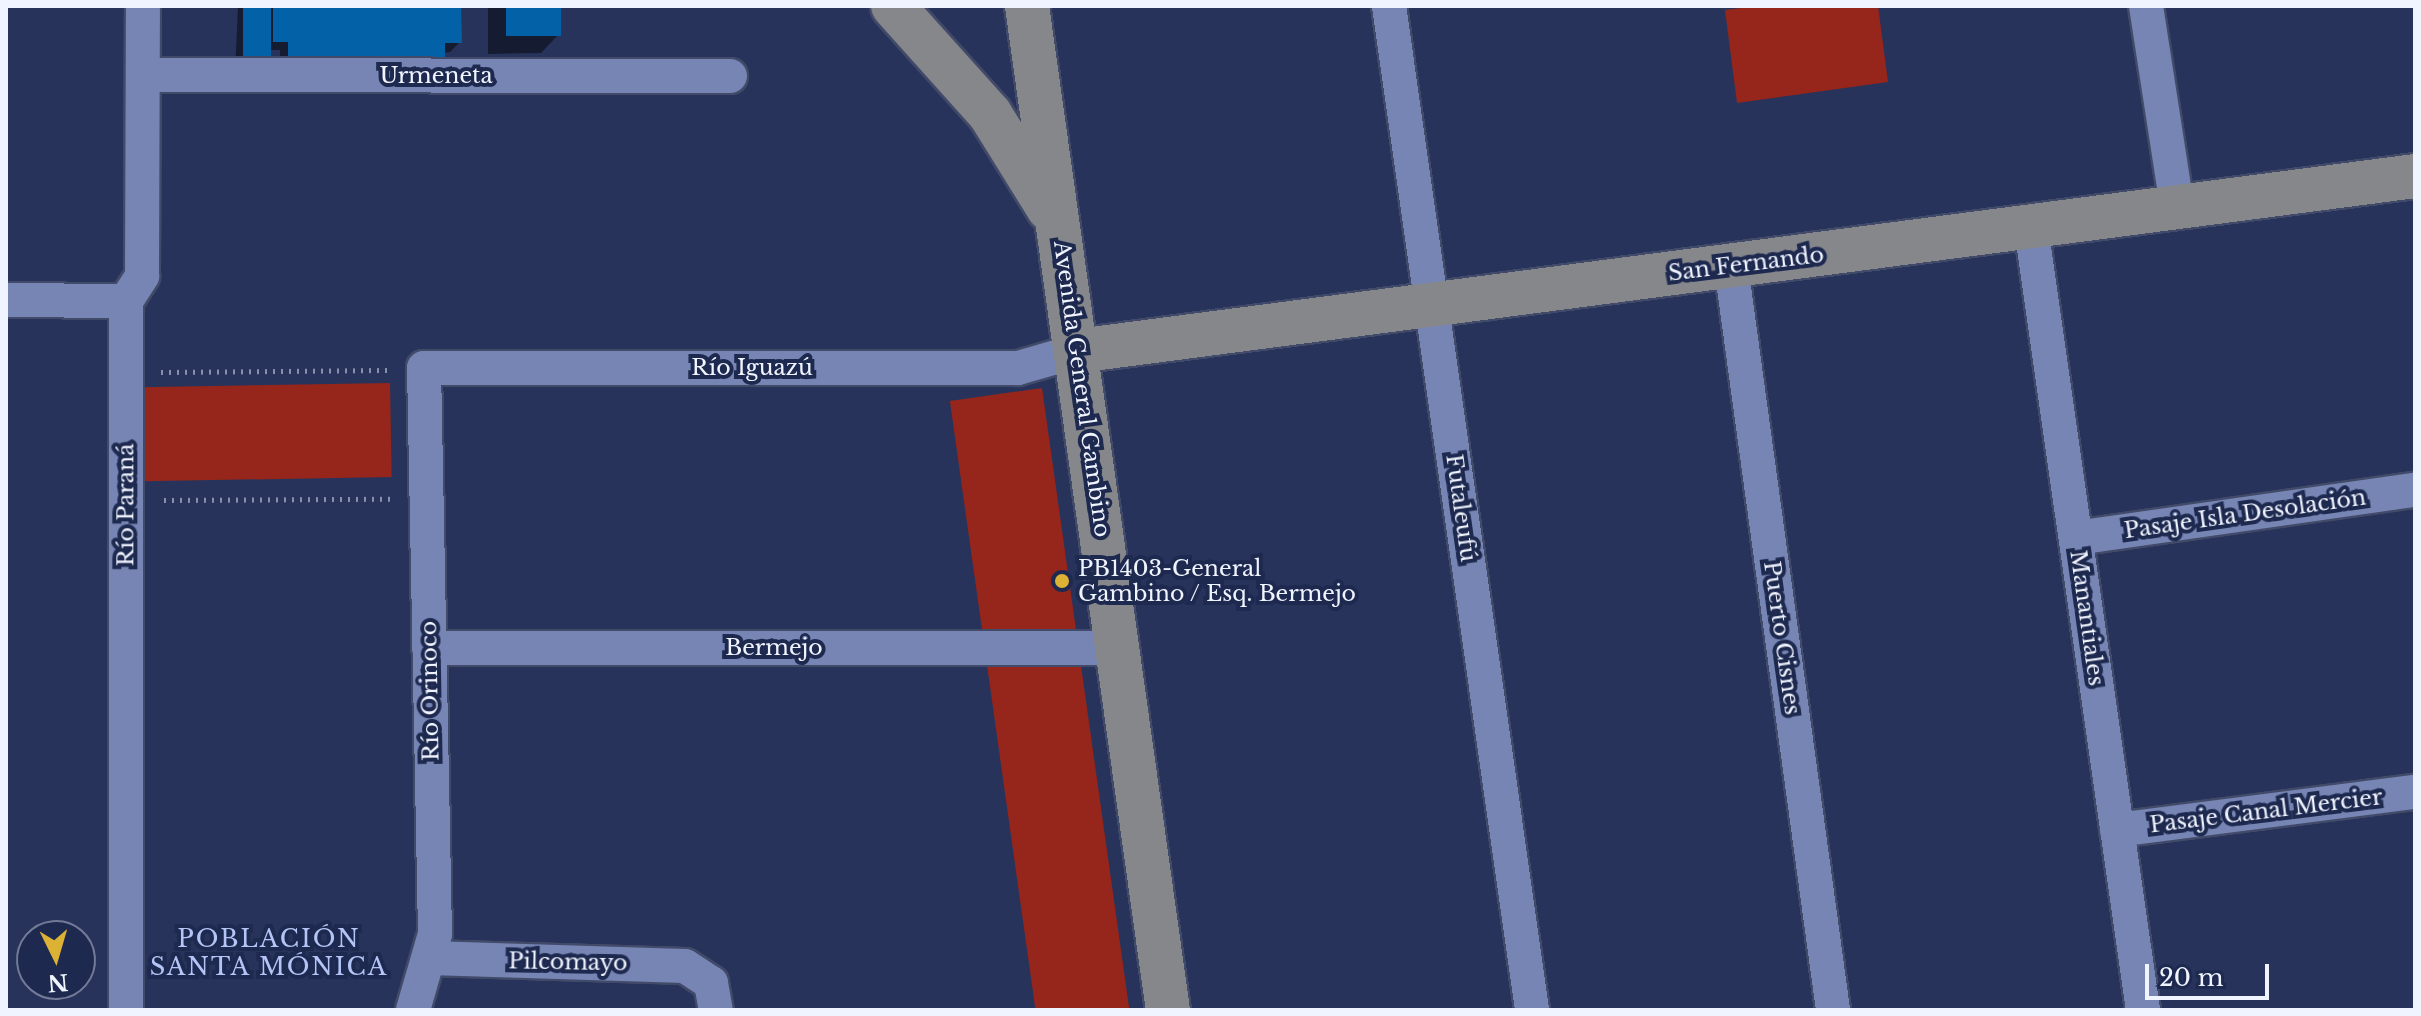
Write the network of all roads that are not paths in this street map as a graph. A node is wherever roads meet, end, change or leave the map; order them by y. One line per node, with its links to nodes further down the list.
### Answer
1 (143, 6): 6 (street, Río Paraná)
2 (893, 6): 10 (street)
3 (1027, 6): 10 (street, Avenida General Gambino)
4 (1389, 6): 15 (street, Futaleufú)
5 (2146, 6): 9 (street)
6 (143, 75): 7 (street, Urmeneta); 14 (street, Río Paraná)
7 (730, 76)
8 (2415, 176): 9 (street, San Fernando)
9 (2177, 207): 11 (street, San Fernando)
10 (1059, 227): 16 (street, Avenida General Gambino)
11 (2031, 227): 12 (street, San Fernando); 19 (street, Manantiales)
12 (1731, 266): 15 (street, San Fernando); 30 (street, Puerto Cisnes)
13 (6, 300): 14 (street)
14 (126, 301): 25 (street, Río Paraná)
15 (1432, 305): 16 (street, San Fernando); 29 (street, Futaleufú)
16 (1077, 351): 17 (street, Río Iguazú); 21 (street, Avenida General Gambino)
17 (424, 368): 20 (street, Río Orinoco)
18 (2415, 490): 19 (street, Pasaje Isla Desolación)
19 (2076, 538): 23 (street, Manantiales)
20 (429, 648): 21 (street, Bermejo); 24 (street, Río Orinoco)
21 (1118, 648): 28 (street, Avenida General Gambino)
22 (2415, 792): 23 (street, Pasaje Canal Mercier)
23 (2117, 830): 31 (street, Manantiales)
24 (430, 958): 26 (street, Río Orinoco); 27 (street, Pilcomayo)
25 (126, 1010)
26 (413, 1010)
27 (716, 1010)
28 (1168, 1010)
29 (1532, 1010)
30 (1833, 1010)
31 (2143, 1010)

